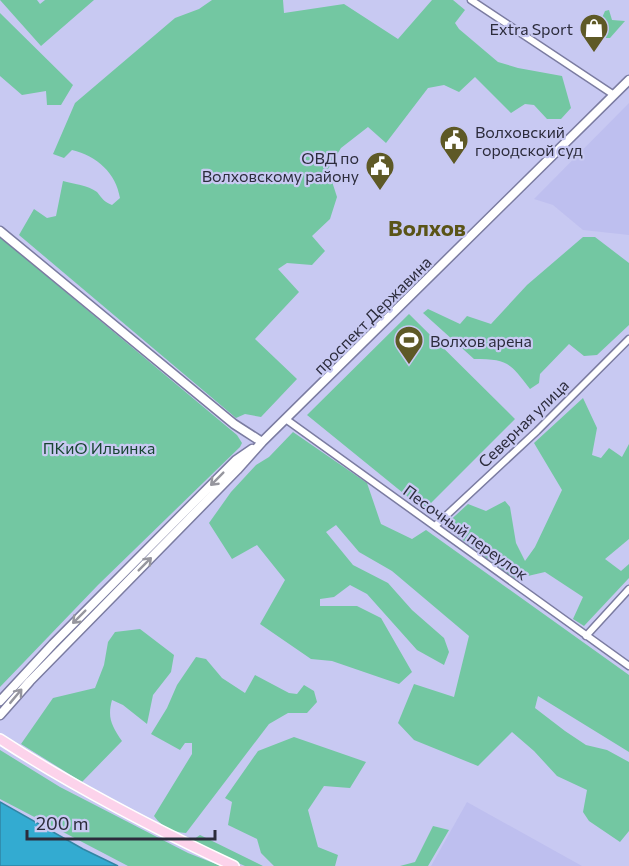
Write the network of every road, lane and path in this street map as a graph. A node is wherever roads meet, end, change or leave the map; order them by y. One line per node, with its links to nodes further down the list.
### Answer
1 (471, 0): 3 (street)
2 (629, 80): 3 (main road, проспект Державина)
3 (614, 95): 6 (main road, проспект Державина)
4 (0, 231): 7 (main road)
5 (629, 339): 8 (street, Северная улица)
6 (287, 420): 7 (main road, проспект Державина); 8 (street, Песочный переулок)
7 (262, 442): 12 (main road, проспект Державина, one-way to 12); 13 (main road, проспект Державина, one-way to 7)
8 (435, 526): 10 (street, Песочный переулок)
9 (629, 590): 10 (street)
10 (586, 636): 11 (street, Песочный переулок)
11 (629, 666)
12 (0, 701)
13 (2, 714)
14 (0, 740): 15 (main road)
15 (234, 866)

